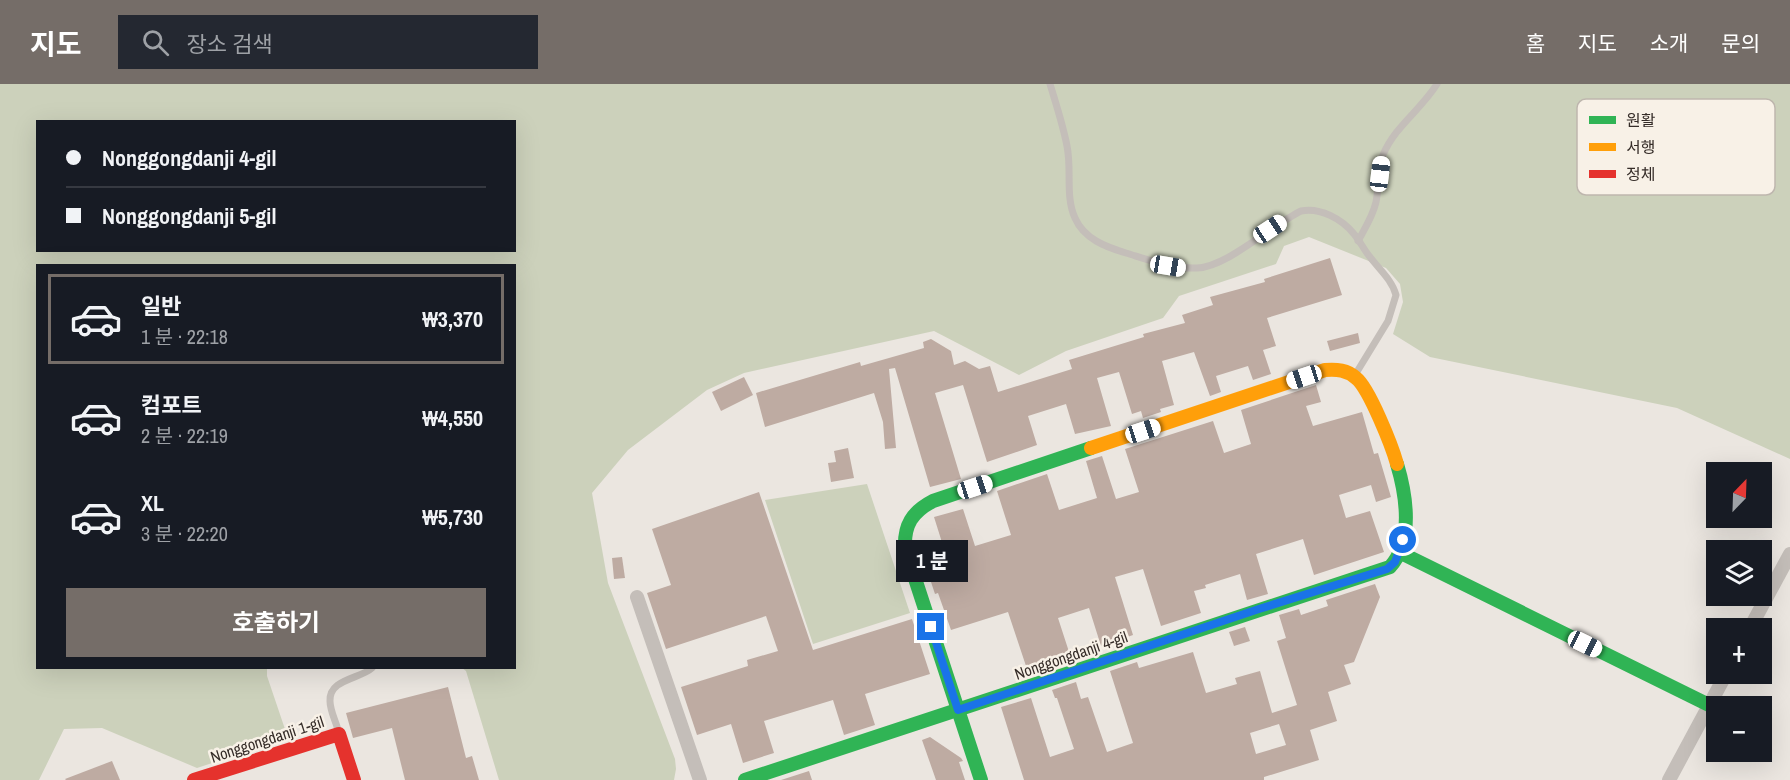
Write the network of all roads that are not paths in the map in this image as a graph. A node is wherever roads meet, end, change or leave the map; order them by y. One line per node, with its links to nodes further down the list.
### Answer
1 (1050, 84): 3 (lane)
2 (1437, 84): 3 (lane)
3 (1359, 241): 4 (lane)
4 (1355, 375): 5 (street); 11 (street)
5 (1399, 552): 10 (street); 11 (street, Nonggongdanji 4-gil)
6 (1790, 554): 8 (street)
7 (637, 597): 16 (street)
8 (1755, 618)
9 (370, 669): 13 (lane)
10 (1706, 704)
11 (958, 710): 17 (street, Nonggongdanji 4-gil); 18 (street)
12 (1706, 711): 19 (street)
13 (339, 734): 14 (street, Nonggongdanji 1-gil); 15 (street, Nonggongdanji 1-gil)
14 (194, 780)
15 (354, 780)
16 (700, 780)
17 (746, 780)
18 (981, 780)
19 (1669, 780)

